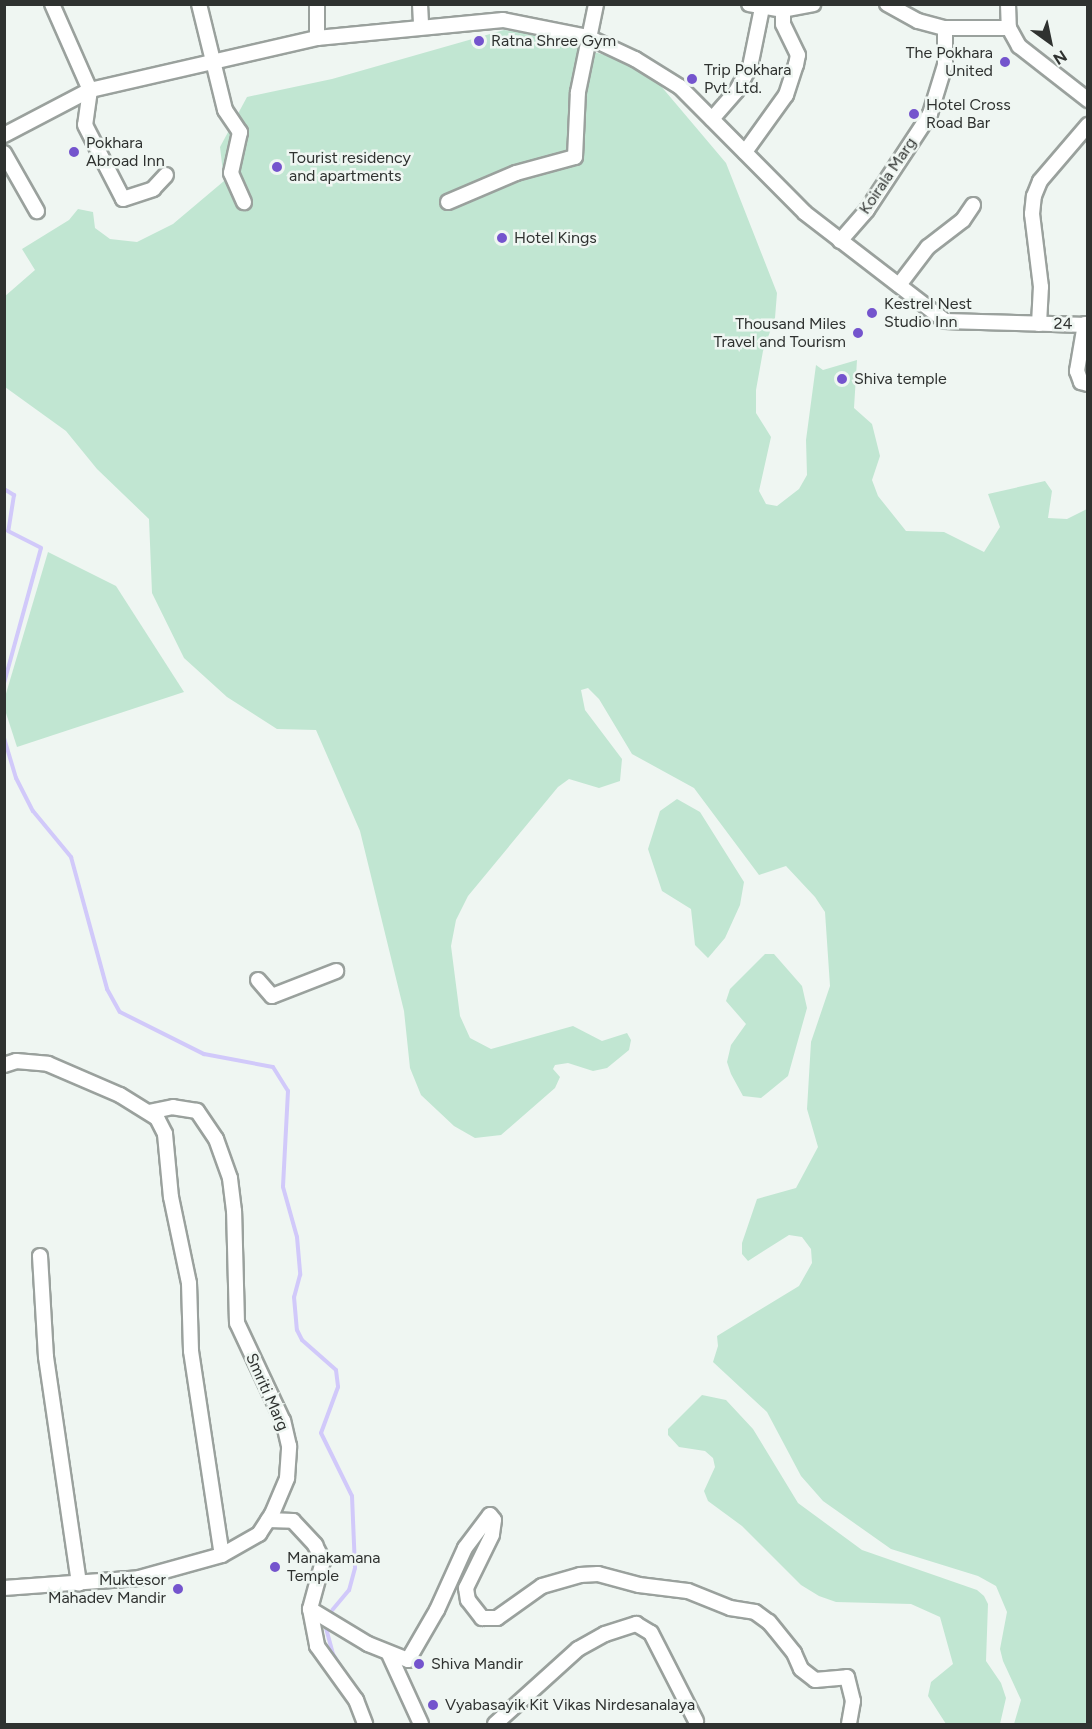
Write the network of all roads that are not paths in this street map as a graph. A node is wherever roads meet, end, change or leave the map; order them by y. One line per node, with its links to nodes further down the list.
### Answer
1 (52, 4): 17 (street)
2 (199, 4): 16 (street)
3 (317, 4): 15 (street)
4 (420, 4): 11 (street)
5 (596, 4): 14 (street)
6 (813, 4): 10 (street)
7 (887, 4): 12 (street)
8 (1008, 4): 13 (street)
9 (755, 6): 10 (street); 19 (street)
10 (783, 10): 22 (street)
11 (422, 26): 14 (street, 24); 15 (street, 24)
12 (945, 28): 13 (street); 29 (street, Koirala Marg)
13 (1009, 28): 18 (street)
14 (588, 37): 19 (street, 24); 26 (street)
15 (317, 38): 16 (street, 24)
16 (216, 63): 17 (street, 24); 25 (street)
17 (90, 90): 21 (street, 24); 24 (street)
18 (1088, 100)
19 (712, 119): 22 (street, 24)
20 (1088, 125): 31 (street)
21 (4, 135)
22 (744, 152): 29 (street, 24)
23 (4, 153): 28 (street)
24 (166, 176)
25 (244, 202)
26 (448, 202)
27 (973, 205): 30 (street)
28 (37, 211)
29 (840, 241): 30 (street, 24)
30 (899, 285): 31 (street, 24)
31 (1039, 324): 32 (street, 24 / 24)
32 (1086, 325): 33 (street)
33 (1088, 384)
34 (336, 971): 35 (street)
35 (258, 980)
36 (4, 1065): 37 (street)
37 (149, 1112): 39 (street, Smriti Marg); 40 (street)
38 (40, 1256): 41 (street)
39 (268, 1520): 40 (street, Smriti Marg); 43 (street)
40 (222, 1555): 41 (street, Smriti Marg)
41 (79, 1584): 42 (street, Smriti Marg)
42 (4, 1588)
43 (310, 1609): 44 (street); 46 (street)
44 (388, 1654): 47 (street); 49 (street)
45 (696, 1721): 48 (street)
46 (365, 1725)
47 (421, 1725)
48 (495, 1725)
49 (849, 1725)

